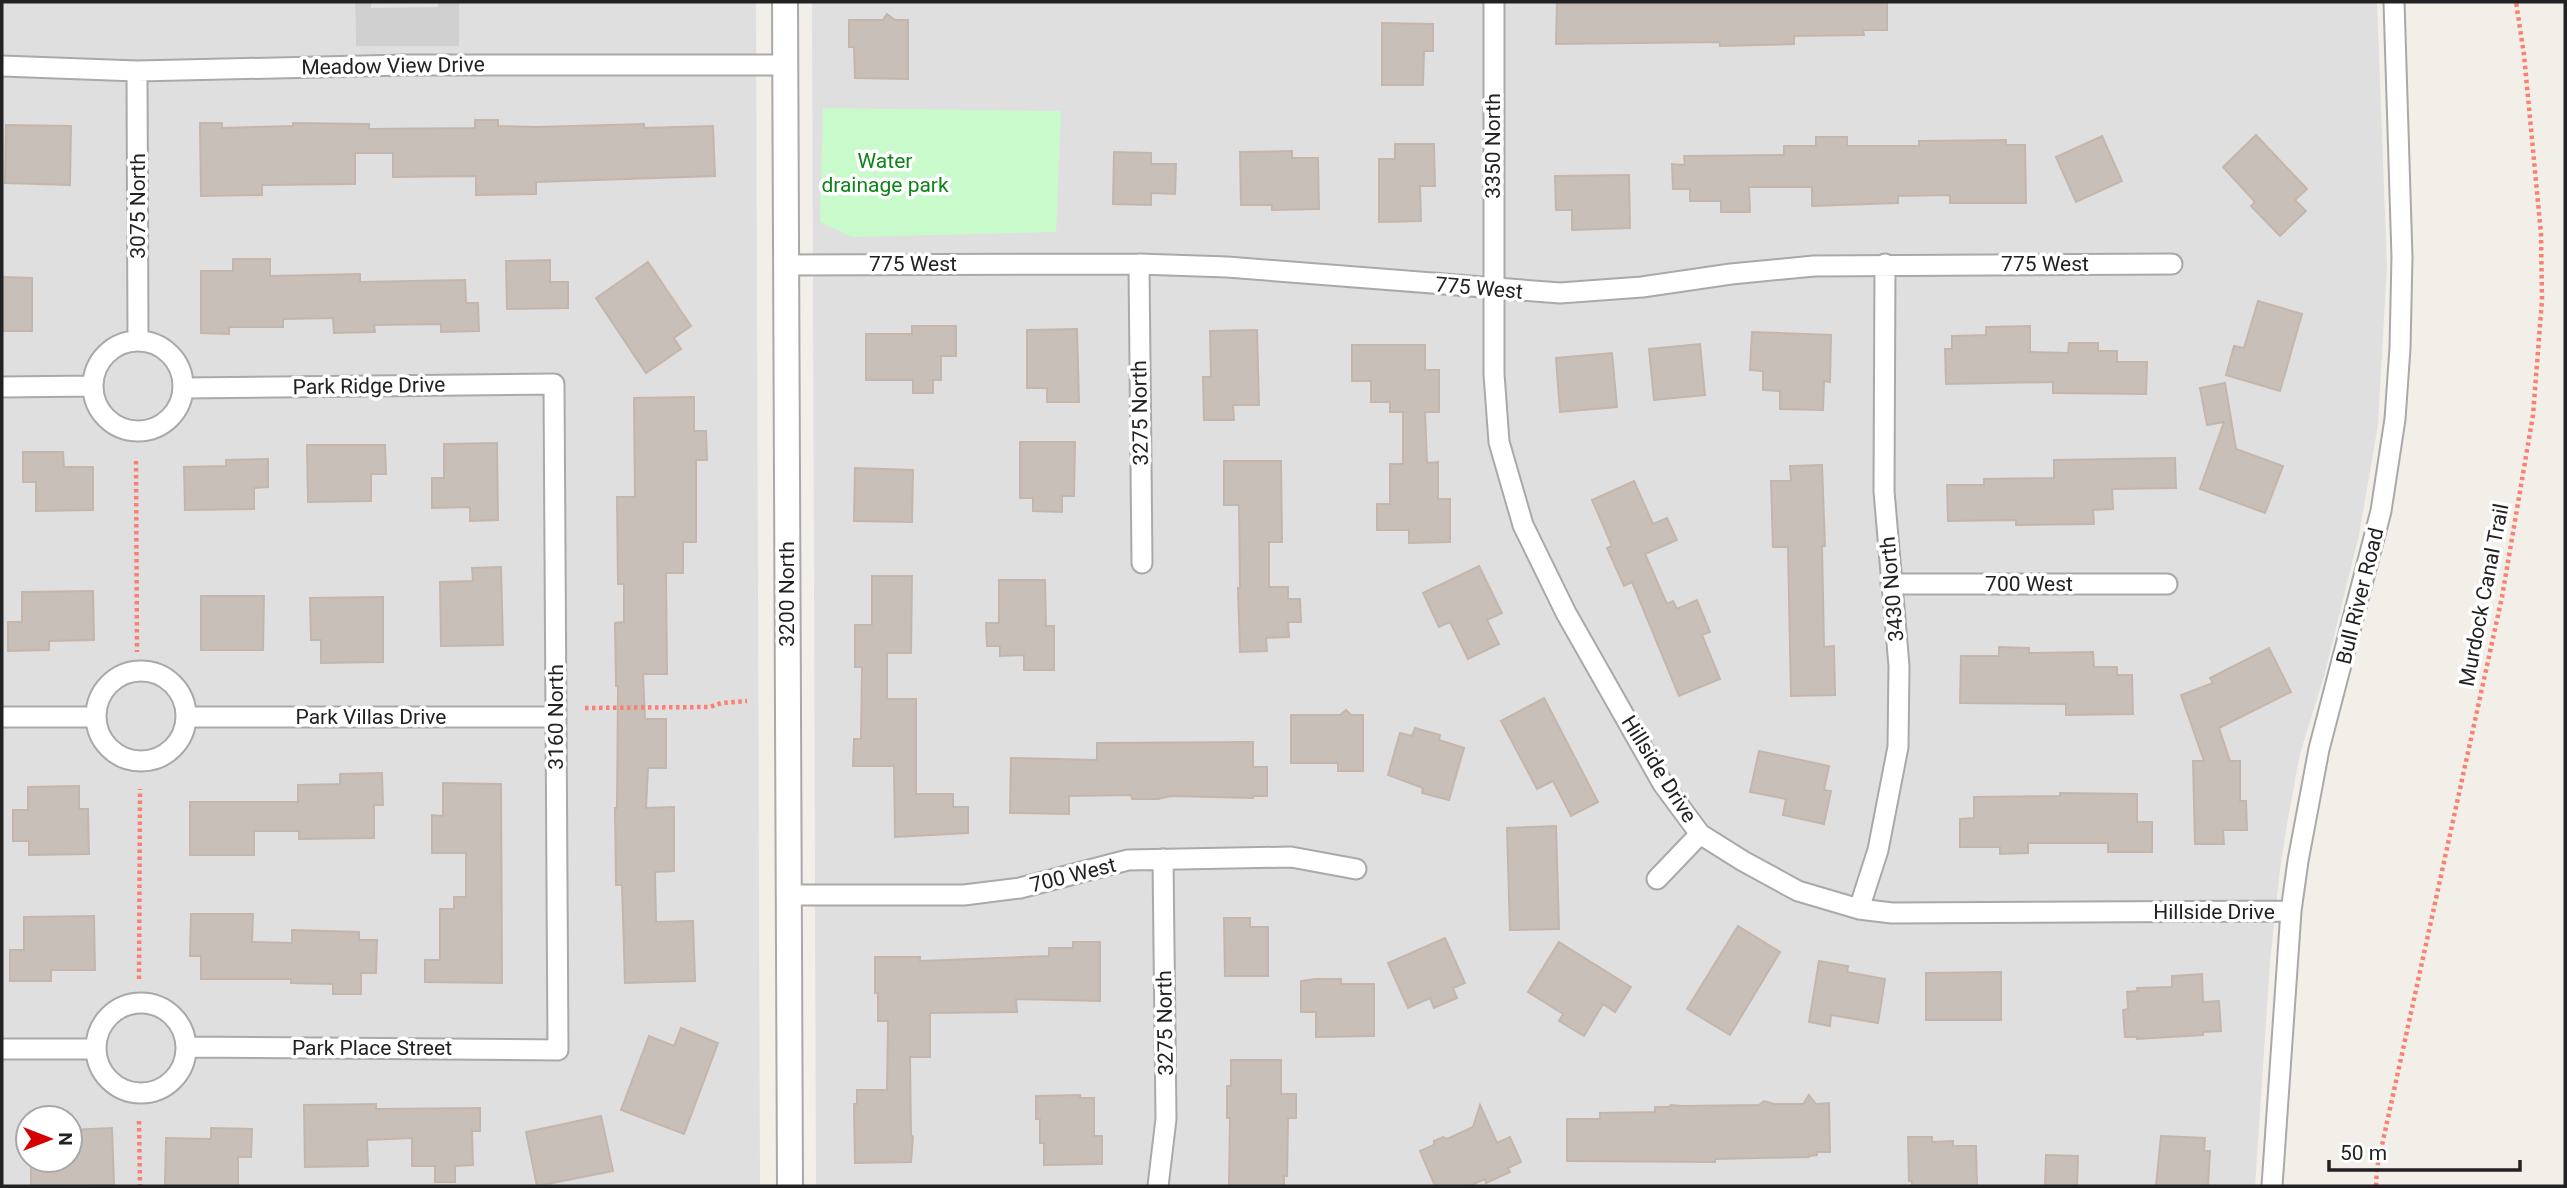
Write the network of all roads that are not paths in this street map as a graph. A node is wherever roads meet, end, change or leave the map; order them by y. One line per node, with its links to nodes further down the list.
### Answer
1 (785, 2): 4 (street, 3200 North)
2 (1494, 2): 11 (street, 3350 North)
3 (2394, 2): 30 (street, Bull River Road)
4 (785, 65): 6 (street, Meadow View Drive); 10 (street, 3200 North)
5 (2, 66): 6 (street, Meadow View Drive)
6 (137, 71): 12 (street, 3075 North)
7 (1139, 264): 10 (street, 775 West); 11 (street, 775 West); 17 (street, 3275 North)
8 (1885, 264): 9 (street, 775 West); 11 (street, 775 West); 19 (street, 3430 North)
9 (2172, 264)
10 (786, 265): 28 (street, 3200 North)
11 (1492, 289): 24 (street, Hillside Drive)
12 (138, 341): 14 (street); 16 (street)
13 (554, 384): 16 (street, Park Ridge Drive); 21 (street, 3160 North)
14 (93, 386): 15 (street); 16 (street)
15 (2, 387)
16 (183, 388)
17 (1142, 563)
18 (2167, 583): 19 (street, 700 West)
19 (1891, 584): 29 (street, 3430 North)
20 (186, 716): 21 (street, Park Villas Drive); 23 (street); 23 (street)
21 (556, 716): 34 (street, 3160 North)
22 (2, 717): 23 (street)
23 (96, 717)
24 (1700, 834): 27 (street); 29 (street, Hillside Drive)
25 (1163, 859): 26 (street, 700 West); 28 (street, 700 West); 36 (street, 3275 North)
26 (1356, 869)
27 (1657, 879)
28 (789, 895): 35 (street, 3200 North)
29 (1858, 909): 30 (street, Hillside Drive)
30 (2291, 911): 37 (street, Bull River Road)
31 (186, 1047): 33 (street); 33 (street); 34 (street, Park Place Street)
32 (2, 1049): 33 (street)
33 (95, 1049)
34 (558, 1050)
35 (790, 1186)
36 (1158, 1186)
37 (2272, 1186)

